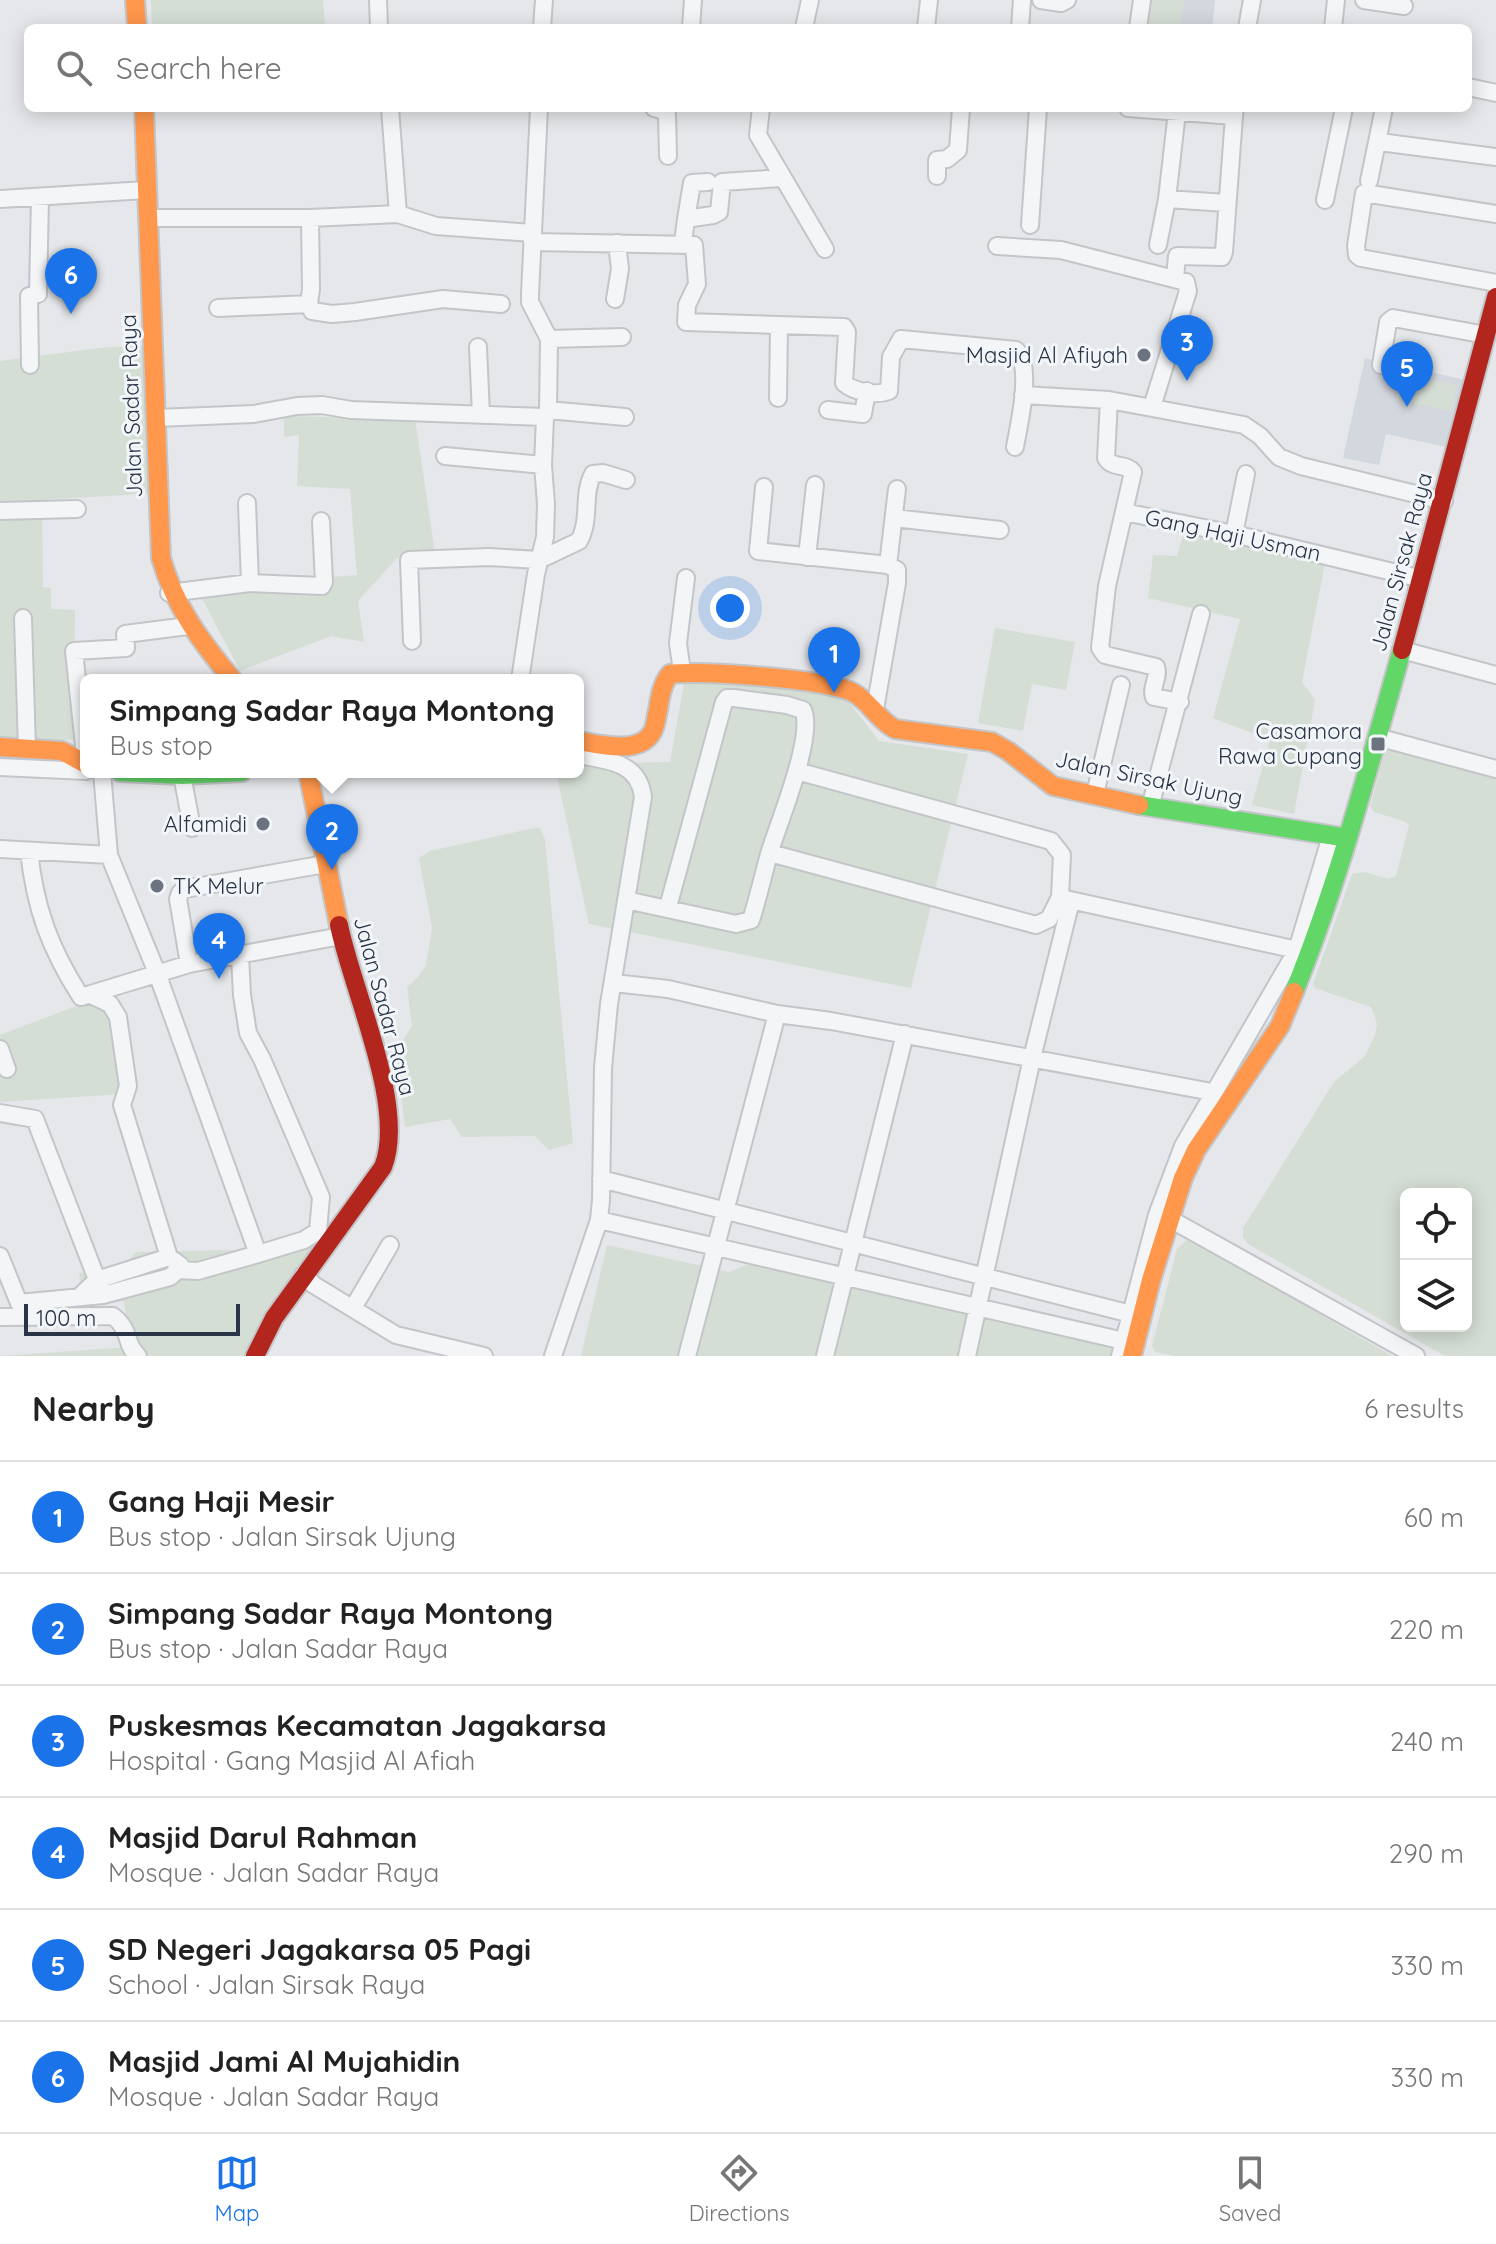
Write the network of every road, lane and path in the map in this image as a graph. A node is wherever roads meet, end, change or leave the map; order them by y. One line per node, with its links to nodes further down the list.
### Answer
1 (135, 0): 15 (street)
2 (378, 0): 16 (street)
3 (544, 0): 17 (street)
4 (693, 0): 18 (street)
5 (809, 0): 19 (street)
6 (929, 0): 20 (street)
7 (1022, 0): 21 (street)
8 (1041, 0): 9 (street)
9 (1067, 0)
10 (1142, 0): 22 (street)
11 (1252, 0): 23 (street)
12 (1336, 0): 24 (street)
13 (1364, 0): 14 (street)
14 (1404, 6)
15 (137, 24)
16 (379, 24)
17 (542, 24)
18 (691, 24)
19 (805, 24)
20 (926, 24)
21 (1020, 24)
22 (1139, 24)
23 (1248, 24)
24 (1333, 24)
25 (1472, 88): 26 (street)
26 (1496, 93)
27 (144, 112): 45 (street, Jalan Sadar Raya)
28 (390, 112): 51 (street)
29 (539, 112): 57 (street)
30 (664, 112): 39 (street)
31 (761, 112): 42 (street)
32 (961, 112): 41 (street)
33 (1038, 112): 56 (street)
34 (1177, 112): 35 (street); 48 (street)
35 (1235, 112): 50 (street)
36 (1343, 112): 49 (street)
37 (1383, 112): 43 (street)
38 (1387, 143): 40 (street)
39 (668, 156)
40 (1496, 157)
41 (937, 176)
42 (782, 178): 55 (street); 62 (street)
43 (1369, 181)
44 (708, 182): 55 (street)
45 (146, 190): 46 (street); 53 (street, Jalan Sadar Raya)
46 (40, 198): 47 (street); 75 (street)
47 (0, 199)
48 (1167, 199): 50 (street); 60 (street)
49 (1325, 200)
50 (1226, 203): 63 (street)
51 (398, 214): 54 (street); 57 (street)
52 (1496, 214): 64 (street)
53 (147, 218): 54 (street); 86 (street, Jalan Sadar Raya)
54 (310, 218): 67 (street)
55 (686, 219): 59 (street)
56 (1030, 225)
57 (532, 238): 58 (street); 73 (street)
58 (617, 243): 59 (street); 66 (street)
59 (683, 243): 70 (street)
60 (1158, 245)
61 (997, 246): 63 (street)
62 (825, 249)
63 (1175, 278): 81 (street)
64 (1496, 283)
65 (1496, 297): 71 (street, Jalan Sirsak Raya)
66 (615, 299)
67 (309, 304): 68 (street); 69 (street)
68 (501, 304)
69 (218, 308)
70 (779, 325): 77 (street); 79 (street)
71 (1489, 333): 76 (street); 95 (street, Jalan Sirsak Raya)
72 (622, 337): 73 (street)
73 (549, 339): 83 (street)
74 (478, 347): 84 (street)
75 (30, 365)
76 (1381, 365)
77 (867, 391): 78 (street); 82 (street)
78 (1023, 395): 80 (street); 87 (street)
79 (778, 398)
80 (1109, 400): 81 (street); 99 (street, Gang Haji Usman)
81 (1152, 407): 95 (street)
82 (828, 410)
83 (546, 414): 84 (street); 85 (street); 89 (street)
84 (481, 415): 86 (street)
85 (625, 417)
86 (156, 418): 110 (street, Jalan Sadar Raya)
87 (1015, 447)
88 (445, 456): 89 (street)
89 (543, 465): 105 (street)
90 (1246, 474): 103 (street)
91 (626, 480): 105 (street)
92 (815, 485): 104 (street)
93 (764, 487): 104 (street)
94 (897, 489): 100 (street)
95 (1444, 501): 108 (street, Jalan Sirsak Raya)
96 (247, 503): 109 (street)
97 (77, 509): 98 (street)
98 (0, 511)
99 (1124, 512): 103 (street, Gang Haji Usman); 121 (street)
100 (894, 518): 102 (street); 106 (street)
101 (321, 521): 109 (street)
102 (1000, 530)
103 (1234, 534): 108 (street, Gang Haji Usman)
104 (807, 557): 106 (street)
105 (539, 560): 114 (street); 118 (street)
106 (888, 565): 123 (street)
107 (686, 578): 116 (street)
108 (1422, 579): 115 (street, Jalan Sirsak Raya)
109 (250, 583): 110 (street)
110 (169, 593): 113 (street, Jalan Sadar Raya)
111 (1201, 614): 121 (street)
112 (23, 618): 126 (street)
113 (188, 626): 117 (street, Jalan Sadar Raya); 122 (street)
114 (412, 641)
115 (1402, 650): 119 (street); 124 (street, Jalan Sirsak Raya)
116 (682, 672): 123 (street, Jalan Sirsak Ujung); 127 (street)
117 (228, 674)
118 (521, 674)
119 (1496, 675)
120 (1121, 685): 137 (street)
121 (1180, 702): 138 (street)
122 (80, 708)
123 (875, 709): 137 (street, Jalan Sirsak Ujung)
124 (1377, 737): 131 (street); 140 (street, Jalan Sirsak Raya)
125 (0, 747): 126 (street)
126 (27, 749): 129 (street)
127 (584, 749)
128 (584, 750): 147 (street)
129 (80, 761)
130 (0, 767): 132 (street)
131 (1496, 769)
132 (80, 771)
133 (797, 771): 143 (street); 146 (street); 148 (street)
134 (103, 778): 144 (street)
135 (183, 778): 139 (street)
136 (309, 778): 145 (street, Jalan Sadar Raya)
137 (1095, 794): 138 (street, Jalan Sirsak Ujung)
138 (1150, 807): 140 (street, Jalan Sirsak Ujung)
139 (192, 828)
140 (1339, 837): 150 (street); 165 (street, Jalan Sirsak Raya)
141 (0, 849): 142 (street)
142 (29, 851): 144 (street); 155 (street)
143 (770, 853): 146 (street); 148 (street)
144 (109, 855): 153 (street)
145 (325, 864): 149 (street, Jalan Sadar Raya); 152 (street)
146 (1066, 899): 150 (street); 159 (street)
147 (626, 900): 148 (street); 154 (street)
148 (668, 907)
149 (341, 936): 151 (street); 167 (street, Jalan Sadar Raya)
150 (1297, 950): 161 (street)
151 (240, 956): 152 (street); 168 (street)
152 (189, 964): 153 (street)
153 (157, 973): 155 (street); 172 (street)
154 (614, 983): 156 (street); 163 (street)
155 (91, 995): 174 (street)
156 (777, 1014): 157 (street); 164 (street)
157 (905, 1034): 159 (street); 169 (street)
158 (0, 1049): 160 (street)
159 (1032, 1058): 161 (street); 177 (street)
160 (7, 1069)
161 (1212, 1092): 183 (street)
162 (0, 1113): 178 (street)
163 (601, 1179): 164 (street); 166 (street)
164 (725, 1211): 169 (street); 171 (street)
165 (1170, 1219): 185 (street, Jalan Sirsak Raya); 193 (street)
166 (599, 1220): 171 (street); 189 (street)
167 (339, 1229): 168 (street); 175 (street, Jalan Sadar Raya)
168 (318, 1231): 172 (street)
169 (853, 1243): 176 (street); 177 (street)
170 (390, 1245): 182 (street)
171 (715, 1247): 176 (street); 190 (street)
172 (258, 1254): 174 (street)
173 (0, 1256): 180 (street)
174 (174, 1263): 178 (street)
175 (303, 1275): 182 (street); 187 (street, Jalan Sadar Raya)
176 (845, 1277): 181 (street); 191 (street)
177 (986, 1277): 181 (street); 183 (street)
178 (100, 1287): 180 (street)
179 (0, 1301): 180 (street)
180 (19, 1303)
181 (979, 1307): 185 (street); 192 (street)
182 (353, 1308): 188 (street)
183 (1131, 1314): 185 (street)
184 (0, 1317): 186 (street)
185 (1125, 1351)
186 (138, 1356)
187 (255, 1356)
188 (484, 1356)
189 (553, 1356)
190 (687, 1356)
191 (825, 1356)
192 (967, 1356)
193 (1416, 1356)

